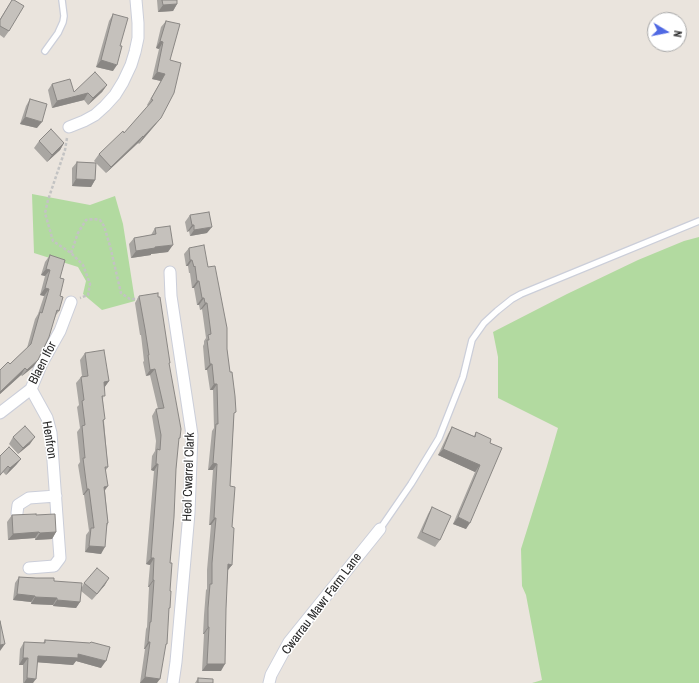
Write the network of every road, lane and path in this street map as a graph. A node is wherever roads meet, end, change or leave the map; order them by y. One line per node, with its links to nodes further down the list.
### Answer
1 (62, 0): 3 (lane)
2 (136, 0): 4 (street)
3 (45, 51)
4 (69, 127): 6 (path)
5 (699, 221): 14 (lane)
6 (71, 253): 8 (path); 9 (path)
7 (170, 272): 16 (street, Heol Cwarrel Clark)
8 (142, 299)
9 (71, 302): 10 (street, Blaen Ifor)
10 (31, 388): 11 (street, Blaen Ifor); 12 (street, Henfron)
11 (0, 414)
12 (56, 496): 13 (street); 15 (street, Henfron)
13 (17, 513)
14 (380, 529): 17 (street, Cwarrau Mawr Farm Lane)
15 (29, 568)
16 (173, 683)
17 (269, 683)

